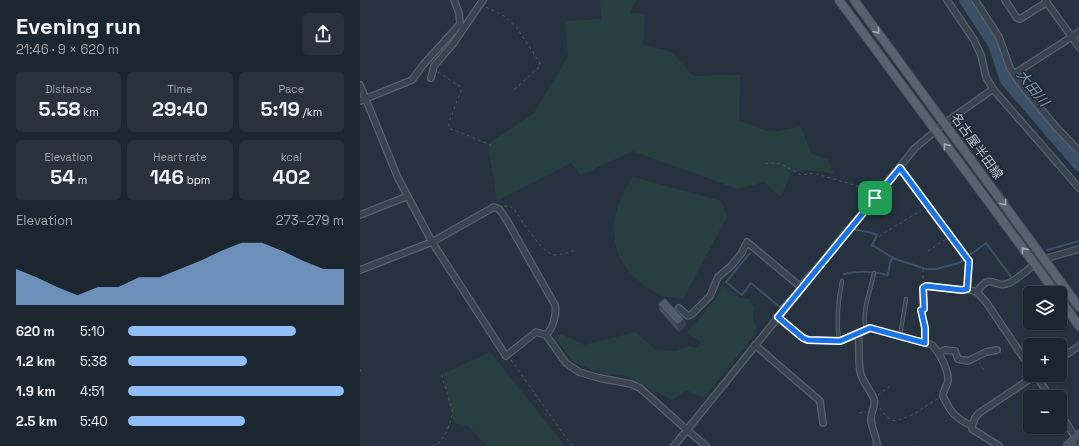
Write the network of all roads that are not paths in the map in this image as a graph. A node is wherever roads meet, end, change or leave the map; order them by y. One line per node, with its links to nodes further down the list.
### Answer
1 (454, 0): 16 (street)
2 (839, 0): 18 (main road, 名古屋半田線)
3 (854, 0): 17 (main road, 名古屋半田線, one-way to 17)
4 (948, 0): 15 (street)
5 (975, 0): 12 (street)
6 (1005, 0): 7 (street)
7 (1046, 1): 10 (street)
8 (481, 2): 13 (street)
9 (1079, 32): 10 (street)
10 (1071, 37): 11 (street); 12 (street)
11 (1079, 46)
12 (1014, 74): 19 (street)
13 (431, 78)
14 (360, 85): 16 (street)
15 (994, 89): 17 (street); 21 (street)
16 (363, 100): 22 (street)
17 (945, 123): 18 (street); 26 (main road, 名古屋半田線, one-way to 26)
18 (936, 132): 20 (street); 27 (main road, 名古屋半田線, one-way to 18)
19 (1078, 149)
20 (900, 168): 32 (street); 33 (street)
21 (1079, 188)
22 (408, 196): 23 (street); 24 (street)
23 (360, 215)
24 (432, 242): 28 (street); 44 (street); 44 (street)
25 (1079, 249): 26 (street)
26 (1044, 259): 36 (main road, 名古屋半田線)
27 (1035, 264): 31 (main road, 名古屋半田線); 34 (street)
28 (360, 270)
29 (874, 273): 42 (lane)
30 (842, 281): 46 (lane)
31 (1051, 286)
32 (802, 288): 37 (street); 40 (street)
33 (967, 289): 34 (street); 38 (street)
34 (977, 292): 52 (street)
35 (906, 299): 45 (lane)
36 (1079, 307)
37 (679, 308)
38 (924, 309)
39 (1067, 309): 41 (main road)
40 (778, 317): 46 (street); 47 (street)
41 (1079, 326)
42 (866, 330): 43 (street); 45 (street)
43 (858, 334): 46 (street); 61 (street)
44 (546, 335): 57 (street)
45 (900, 336): 50 (street)
46 (839, 341)
47 (755, 345): 54 (street); 57 (street)
48 (1079, 346): 51 (street)
49 (997, 350): 50 (street)
50 (939, 353): 56 (street)
51 (1067, 354)
52 (1023, 357)
53 (1026, 382): 56 (street)
54 (822, 423)
55 (1067, 423): 58 (street)
56 (972, 426): 62 (street)
57 (687, 430): 59 (street); 60 (street)
58 (1078, 438): 63 (street)
59 (674, 446)
60 (706, 446)
61 (877, 446)
62 (999, 446)
63 (1067, 446)

